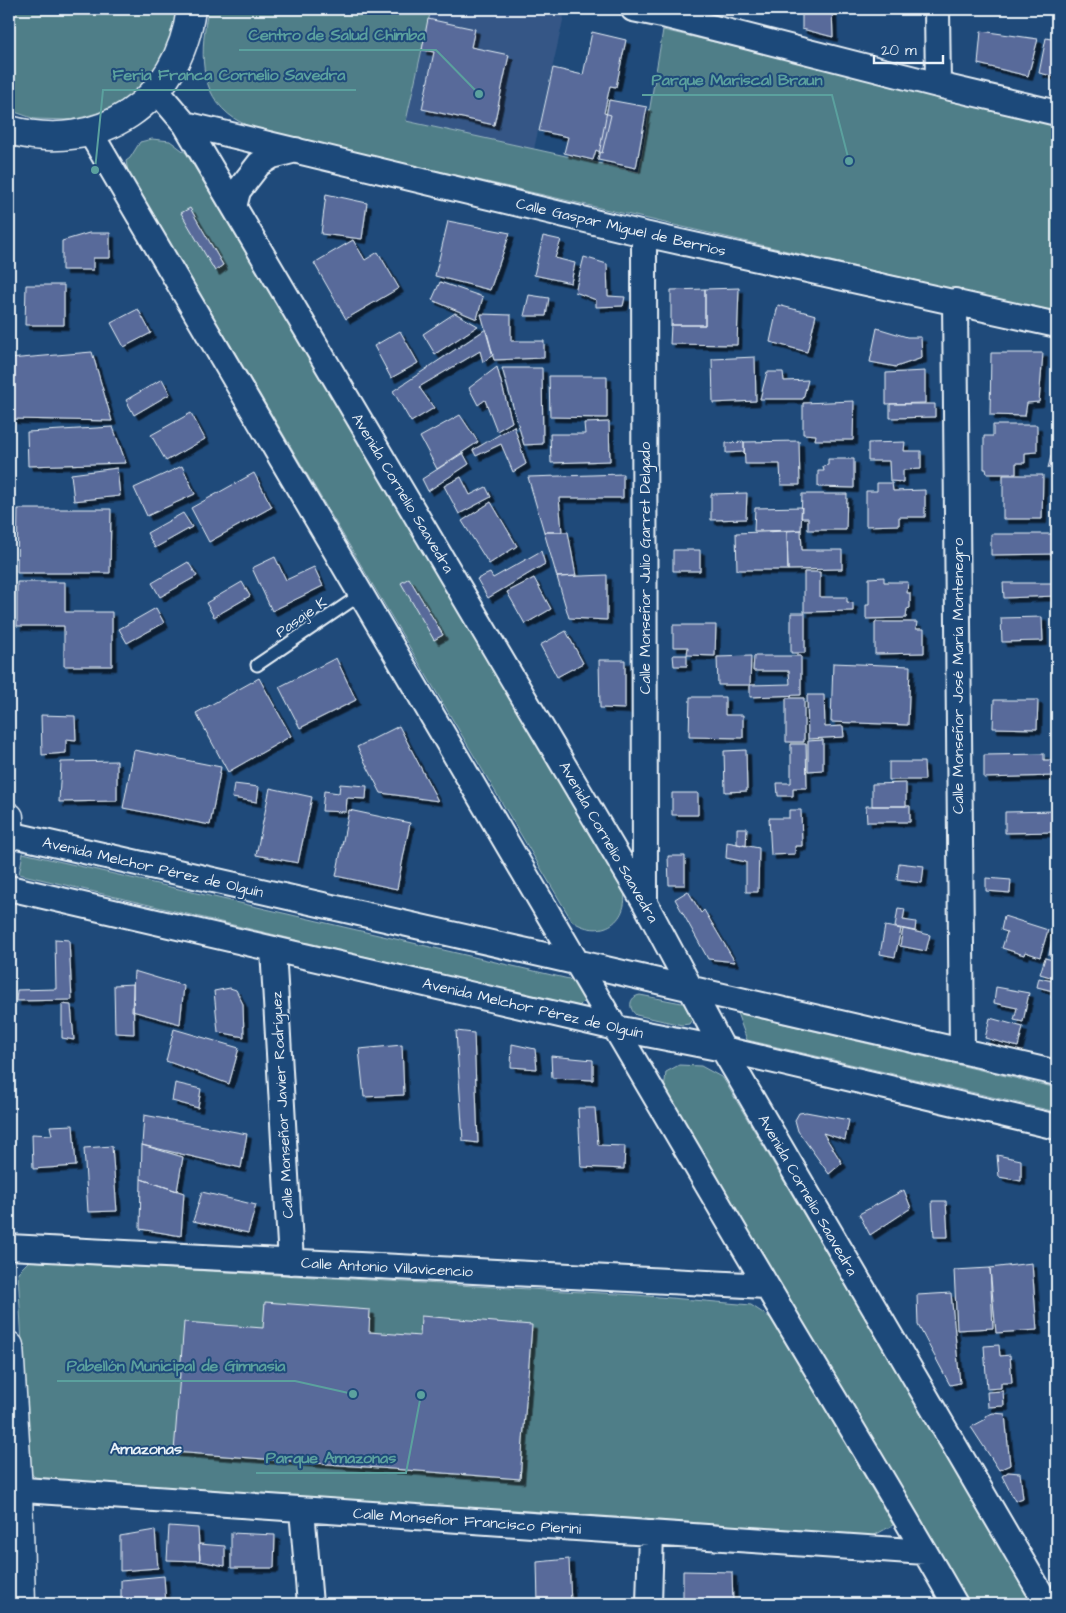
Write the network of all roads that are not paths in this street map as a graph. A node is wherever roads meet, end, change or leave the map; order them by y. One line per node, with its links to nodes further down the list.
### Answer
1 (191, 9): 5 (street)
2 (633, 9): 4 (street)
3 (937, 9): 4 (street)
4 (938, 85): 6 (street)
5 (156, 90): 7 (street, Avenida Cornelio Saavedra); 9 (street)
6 (1057, 113)
7 (185, 124): 10 (street, Calle Gaspar Miguel de Berrios); 11 (street, Avenida Cornelio Saavedra)
8 (9, 130): 9 (street)
9 (90, 132): 15 (street)
10 (296, 150): 11 (street); 12 (street, Calle Gaspar Miguel de Berrios)
11 (234, 207): 19 (street, Avenida Cornelio Saavedra)
12 (644, 234): 13 (street, Calle Gaspar Miguel de Berrios); 19 (street, Calle Monseñor Julio Garret Delgado)
13 (955, 301): 14 (street, Calle Gaspar Miguel de Berrios); 25 (street, Calle Monseñor José María Montenegro)
14 (1057, 325)
15 (363, 593): 16 (lane, Pasaje K); 21 (street)
16 (257, 666)
17 (9, 831): 21 (street, Avenida Melchor Pérez de Olguín)
18 (9, 888): 20 (street, Avenida Melchor Pérez de Olguín)
19 (645, 903): 22 (street, Avenida Cornelio Saavedra)
20 (273, 949): 23 (street, Avenida Melchor Pérez de Olguín); 29 (street, Calle Monseñor Javier Rodríguez)
21 (578, 963): 22 (street, Avenida Melchor Pérez de Olguín); 23 (street)
22 (690, 988): 24 (street, Avenida Cornelio Saavedra); 25 (street, Avenida Melchor Pérez de Olguín)
23 (616, 1028): 24 (street, Avenida Melchor Pérez de Olguín); 30 (street)
24 (723, 1049): 27 (street, Avenida Melchor Pérez de Olguín); 40 (street, Avenida Cornelio Saavedra)
25 (962, 1051): 26 (street, Avenida Melchor Pérez de Olguín)
26 (1057, 1073)
27 (1057, 1127)
28 (9, 1247): 29 (street, Calle Antonio Villavicencio)
29 (291, 1262): 30 (street, Calle Antonio Villavicencio)
30 (766, 1286): 35 (street)
31 (9, 1346): 32 (street)
32 (13, 1489): 33 (street, Calle Monseñor Francisco Pierini); 36 (street)
33 (302, 1510): 34 (street, Calle Monseñor Francisco Pierini); 37 (street)
34 (651, 1533): 35 (street, Calle Monseñor Francisco Pierini); 38 (street)
35 (925, 1552): 39 (street)
36 (21, 1604)
37 (310, 1604)
38 (649, 1604)
39 (955, 1604)
40 (1047, 1604)

